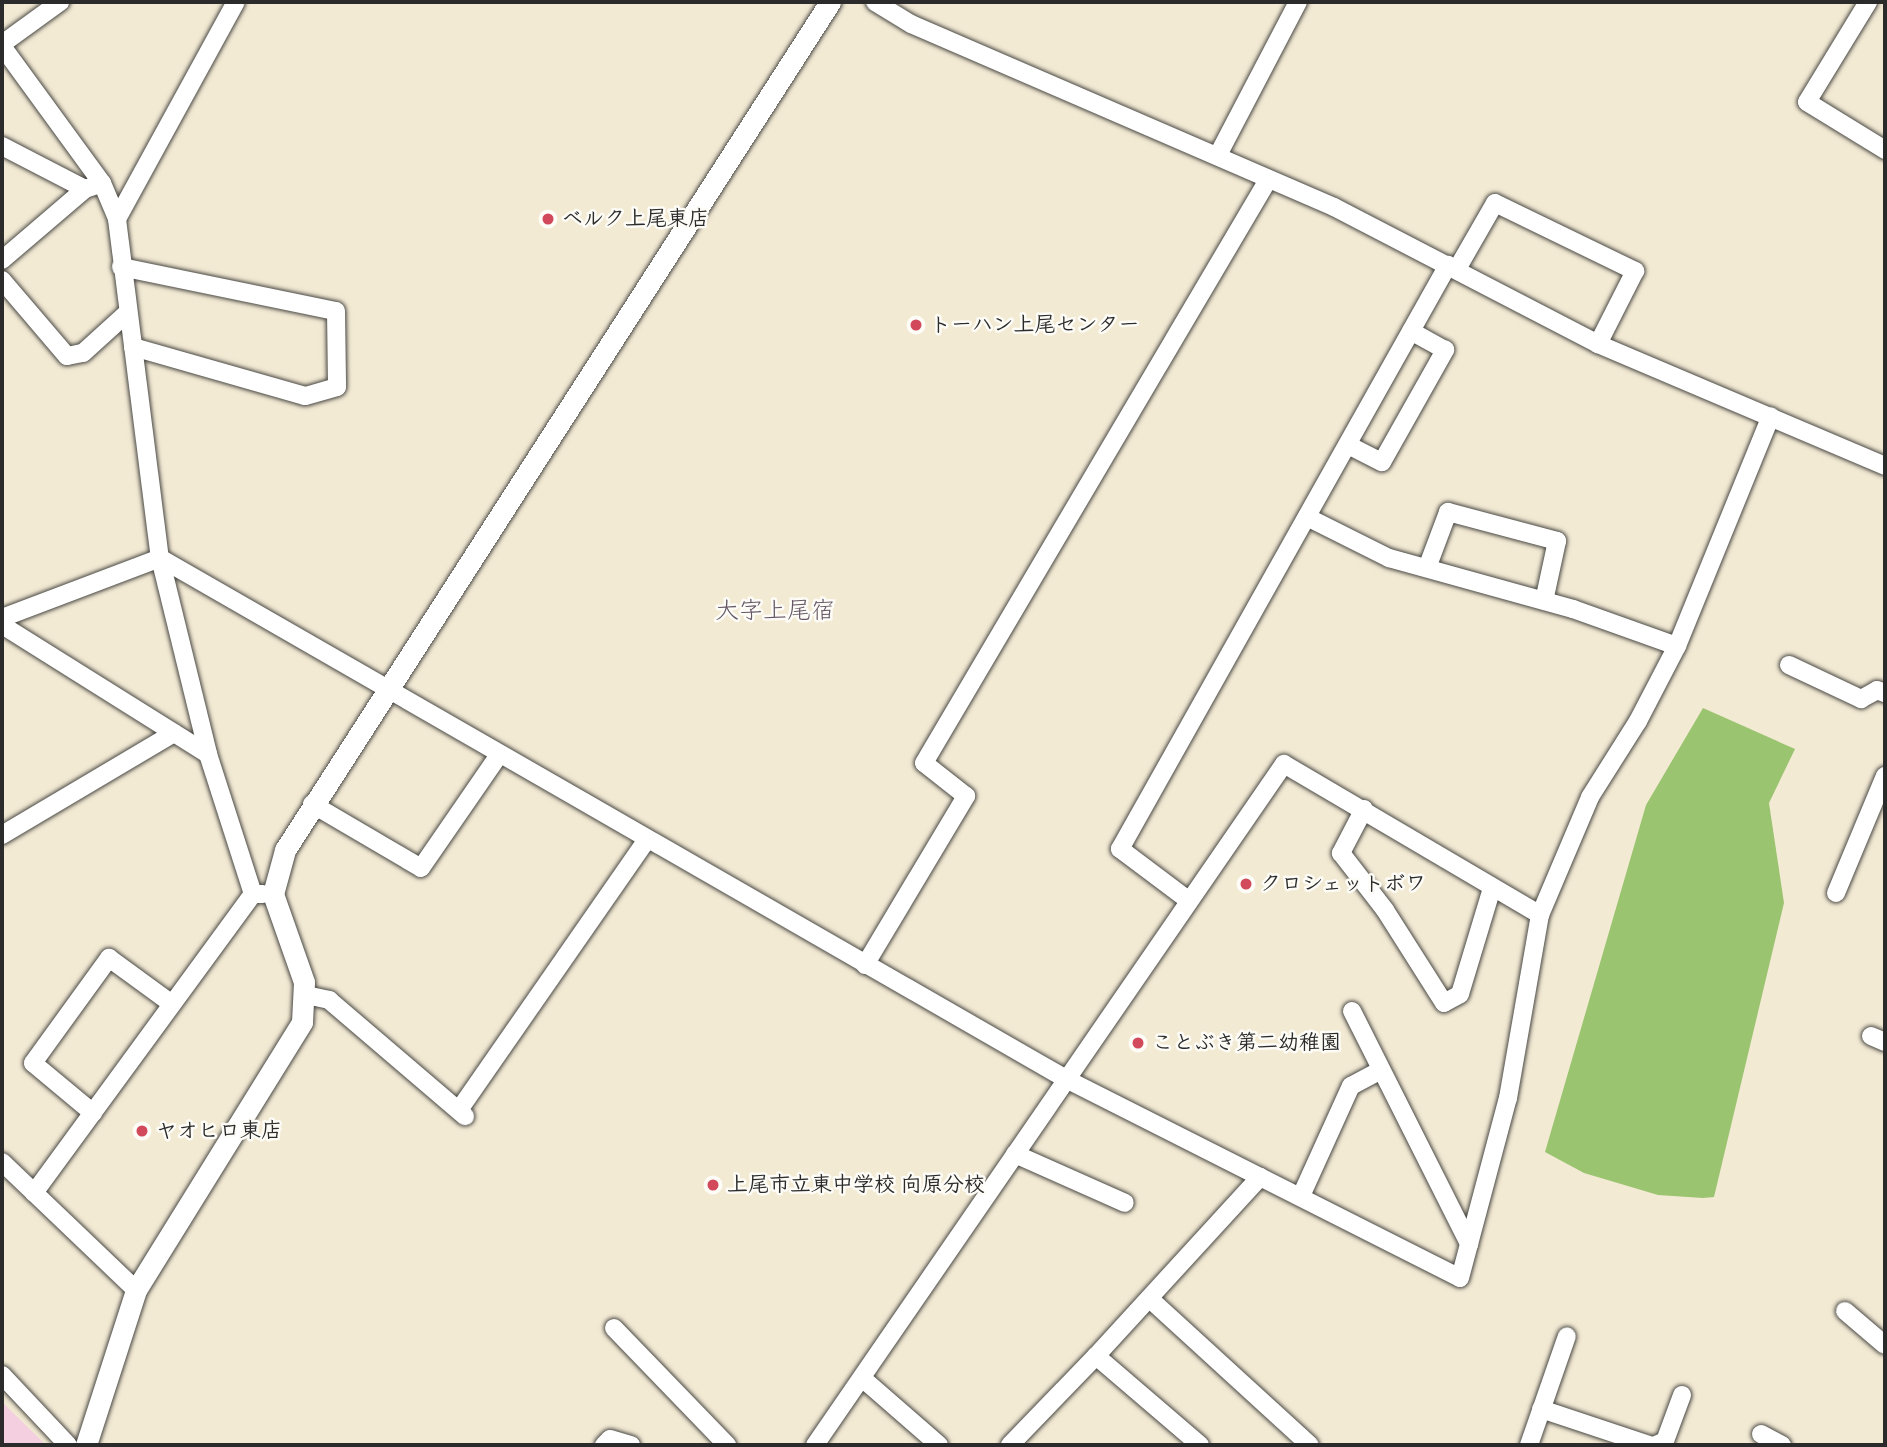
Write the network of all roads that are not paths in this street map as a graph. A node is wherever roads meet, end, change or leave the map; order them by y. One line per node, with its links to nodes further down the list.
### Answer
1 (60, 2): 8 (street)
2 (236, 2): 15 (street)
3 (830, 2): 35 (street)
4 (875, 2): 7 (street)
5 (1298, 2): 11 (street)
6 (1868, 2): 10 (street)
7 (898, 8): 11 (street)
8 (2, 45): 13 (street)
9 (2, 146): 14 (street)
10 (1885, 150)
11 (1219, 155): 12 (street)
12 (1268, 180): 18 (street); 50 (street)
13 (102, 183): 14 (street); 15 (street)
14 (85, 189): 16 (street)
15 (117, 219): 17 (street)
16 (2, 260)
17 (121, 267): 20 (street); 23 (street)
18 (1453, 267): 21 (street); 22 (street); 22 (street)
19 (2, 280): 20 (street)
20 (126, 314): 23 (street)
21 (1411, 331): 25 (street); 25 (street)
22 (1598, 344): 24 (street)
23 (133, 347): 28 (street)
24 (1771, 416): 26 (street); 33 (street)
25 (1348, 445): 27 (street)
26 (1885, 466)
27 (1307, 517): 29 (street); 48 (street)
28 (160, 558): 31 (street); 35 (street); 38 (street)
29 (1427, 569): 30 (street); 30 (street)
30 (1544, 601): 33 (street)
31 (2, 618)
32 (2, 625): 37 (street)
33 (1676, 646): 49 (street)
34 (1789, 665): 36 (street)
35 (387, 688): 39 (street); 41 (street)
36 (1885, 693)
37 (174, 733): 38 (street); 43 (street)
38 (208, 754): 47 (street)
39 (499, 755): 41 (street); 44 (street)
40 (1885, 776): 46 (street)
41 (312, 804): 47 (street)
42 (1364, 809): 45 (street); 45 (street); 48 (street)
43 (2, 835)
44 (647, 840): 50 (street); 51 (street)
45 (1492, 888): 49 (street)
46 (1836, 893)
47 (263, 894): 51 (street); 52 (street)
48 (1188, 900): 55 (street)
49 (1540, 915): 63 (street)
50 (865, 965): 55 (street)
51 (306, 995): 64 (street)
52 (172, 1004): 56 (street); 56 (street)
53 (1352, 1011): 54 (street)
54 (1381, 1070): 61 (street); 63 (street)
55 (1066, 1079): 57 (street); 59 (street)
56 (93, 1113): 60 (street)
57 (1015, 1154): 62 (street); 72 (street)
58 (2, 1162): 60 (street)
59 (1260, 1177): 61 (street); 65 (street)
60 (34, 1193): 64 (street)
61 (1301, 1196): 63 (street)
62 (1125, 1203)
63 (1469, 1244)
64 (136, 1290): 78 (street)
65 (1151, 1300): 70 (street); 85 (street)
66 (1845, 1311): 69 (street)
67 (614, 1328): 81 (street)
68 (1567, 1336): 74 (street)
69 (1885, 1345)
70 (1096, 1356): 83 (street); 84 (street)
71 (2, 1375): 77 (street)
72 (862, 1378): 76 (street); 82 (street)
73 (1682, 1395): 88 (street)
74 (1541, 1409): 86 (street); 87 (street)
75 (1761, 1434): 89 (street)
76 (824, 1442)
77 (68, 1445)
78 (86, 1445)
79 (604, 1445): 80 (street)
80 (631, 1445)
81 (727, 1445)
82 (939, 1445)
83 (1010, 1445)
84 (1200, 1445)
85 (1310, 1445)
86 (1529, 1445)
87 (1649, 1445)
88 (1657, 1445)
89 (1782, 1445)

